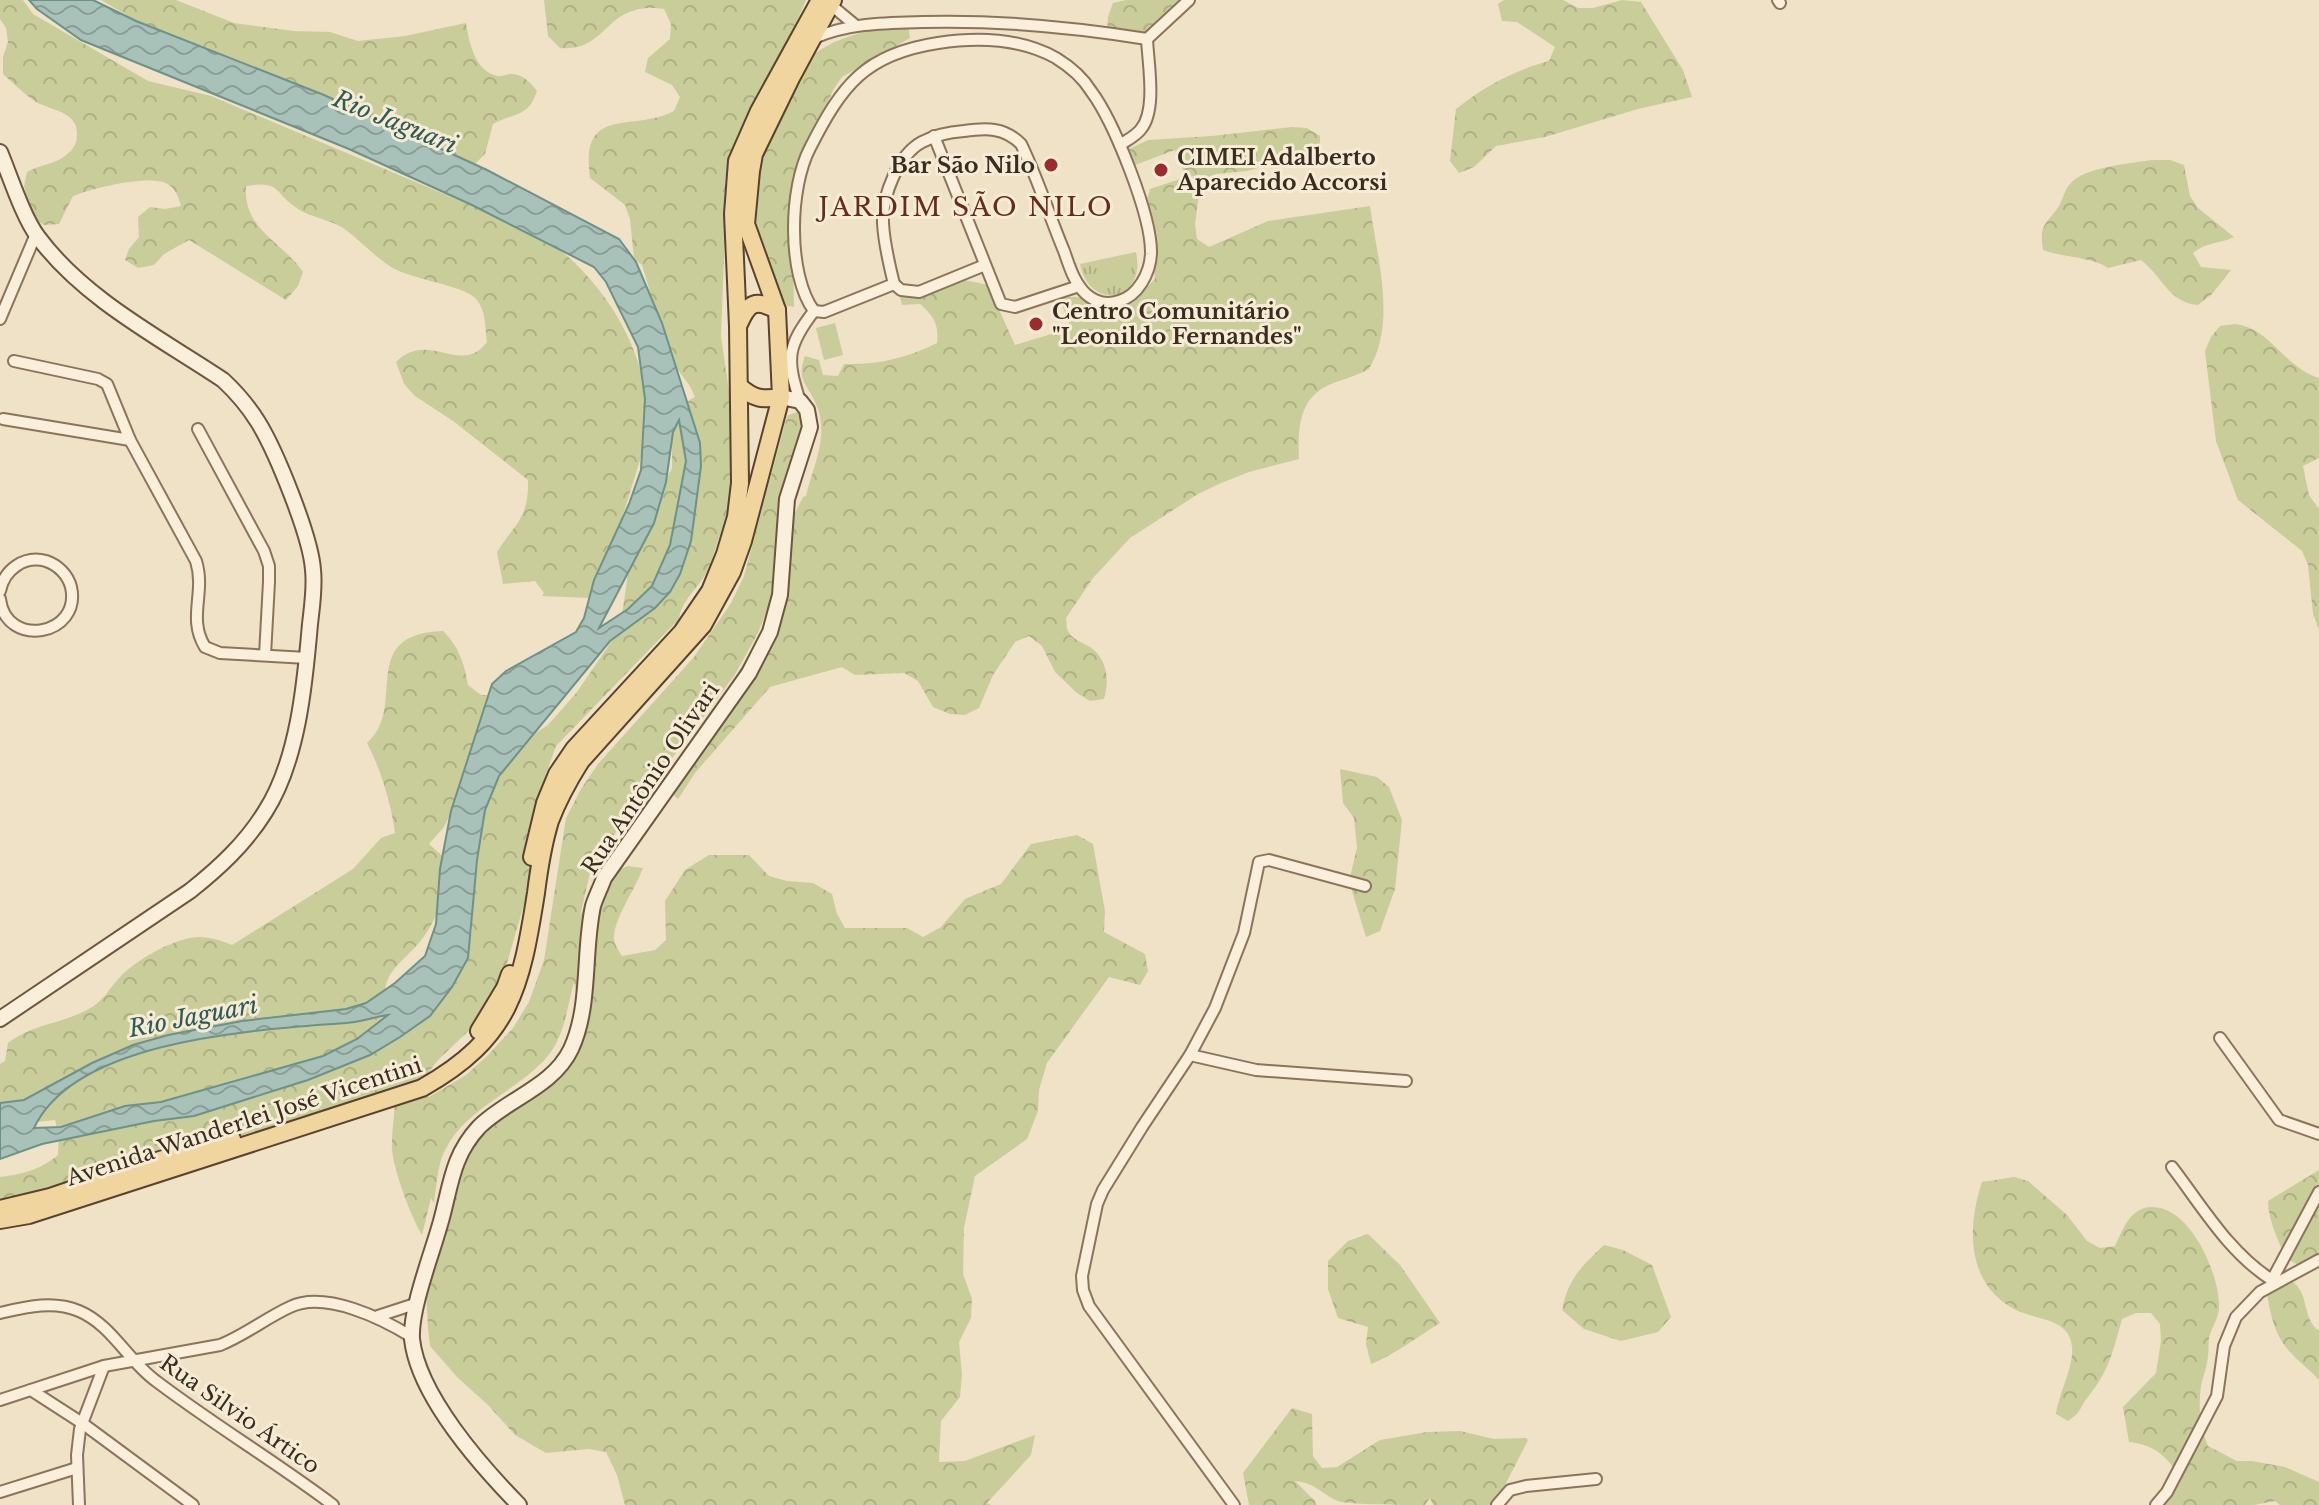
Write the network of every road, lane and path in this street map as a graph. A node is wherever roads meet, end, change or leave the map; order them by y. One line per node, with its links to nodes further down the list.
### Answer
1 (1189, 0): 6 (street)
2 (828, 2): 4 (street); 5 (main road, Avenida Wanderlei José Vicentini); 18 (main road, Avenida Wanderlei José Vicentini)
3 (933, 22): 4 (street); 6 (street); 7 (street)
4 (855, 25): 5 (street)
5 (813, 38): 15 (main road, Avenida Wanderlei José Vicentini)
6 (1147, 39): 9 (street)
7 (946, 42): 9 (street); 16 (street)
8 (934, 136): 12 (street); 13 (street); 14 (street)
9 (1120, 145): 14 (street)
10 (0, 152): 11 (street)
11 (36, 234): 17 (street); 30 (street)
12 (985, 265): 13 (street); 14 (street)
13 (894, 284): 16 (street)
14 (1079, 286)
15 (777, 310): 18 (main road); 21 (main road, Avenida Wanderlei José Vicentini)
16 (814, 311): 22 (street)
17 (0, 319)
18 (738, 326): 20 (main road, Avenida Wanderlei José Vicentini)
19 (14, 361): 25 (street)
20 (739, 386): 21 (main road); 39 (main road, Avenida Wanderlei José Vicentini)
21 (781, 397): 22 (street); 40 (main road, Avenida Wanderlei José Vicentini)
22 (800, 401): 43 (street, Rua Antônio Olivari)
23 (3, 419): 25 (street)
24 (198, 429): 29 (street)
25 (130, 440): 29 (street)
26 (0, 591): 28 (street)
27 (0, 599): 28 (street)
28 (3, 619)
29 (265, 655): 30 (street)
30 (307, 658): 32 (street)
31 (1365, 886): 34 (street)
32 (0, 1019)
33 (2220, 1038): 36 (street)
34 (1190, 1055): 35 (street); 59 (street)
35 (1406, 1081)
36 (2319, 1134)
37 (2172, 1167): 42 (street)
38 (2319, 1192): 42 (street)
39 (0, 1209)
40 (0, 1220)
41 (2319, 1260): 42 (street)
42 (2272, 1282): 61 (street)
43 (418, 1303): 45 (street); 46 (street, Rua Antônio Olivari)
44 (0, 1313): 47 (street, Rua Silvio Ártico)
45 (378, 1316): 46 (street); 47 (street)
46 (412, 1337): 58 (street, Rua Antônio Olivari)
47 (134, 1360): 48 (street); 57 (street, Rua Silvio Ártico)
48 (104, 1366): 49 (street); 51 (street)
49 (31, 1390): 50 (street); 51 (street)
50 (0, 1400)
51 (82, 1423): 52 (street); 56 (street)
52 (77, 1468): 54 (street); 55 (street)
53 (1596, 1479): 60 (street)
54 (0, 1492)
55 (79, 1505)
56 (193, 1505)
57 (333, 1505)
58 (519, 1505)
59 (1234, 1505)
60 (1497, 1505)
61 (2156, 1505)

